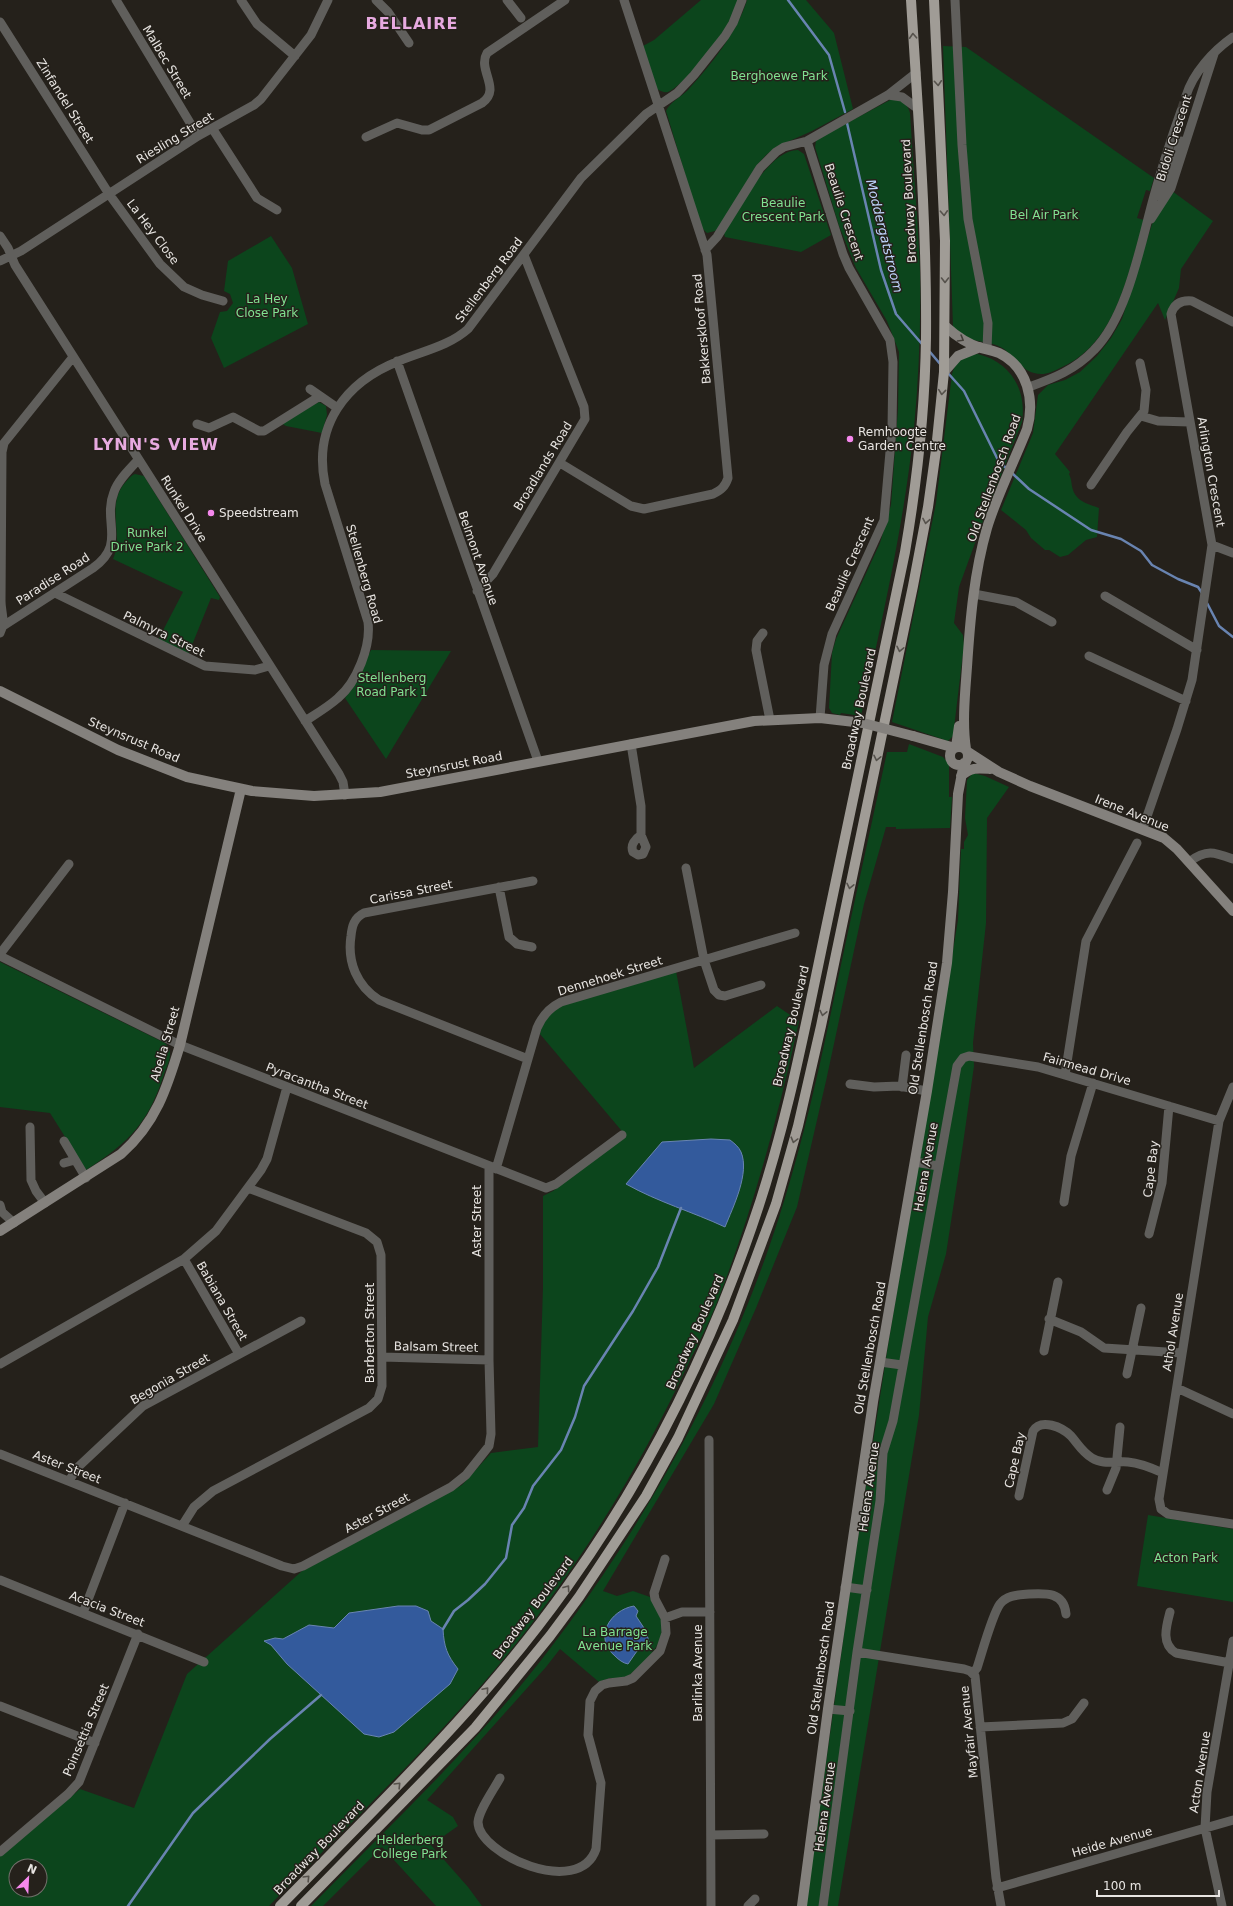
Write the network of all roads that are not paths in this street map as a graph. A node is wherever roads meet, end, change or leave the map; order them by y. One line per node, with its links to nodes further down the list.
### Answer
1 (116, 0): 23 (street, Malbec Street)
2 (241, 0): 17 (street)
3 (328, 0): 17 (street, Riesling Street)
4 (376, 0): 15 (street)
5 (507, 0): 12 (street)
6 (565, 0): 24 (street)
7 (624, 0): 20 (street, Bakkerskloof Road)
8 (742, 0): 20 (street, Stellenberg Road)
9 (911, 0): 18 (main road, Broadway Boulevard, one-way to 9)
10 (934, 0): 36 (main road, one-way to 36)
11 (956, 0): 37 (street)
12 (521, 18)
13 (0, 22): 26 (street, Zinfandel Street)
14 (1233, 37): 16 (street, Bidoli Crescent)
15 (410, 43)
16 (1214, 54): 16 (street, Bidoli Crescent); 27 (street, Bidoli Crescent)
17 (295, 56): 22 (street, Riesling Street)
18 (916, 73): 19 (street); 21 (main road, Broadway Boulevard)
19 (888, 95): 21 (street); 25 (street)
20 (659, 105): 30 (street, Bakkerskloof Road); 31 (street, Stellenberg Road)
21 (917, 108): 182 (main road, Broadway Boulevard, one-way to 21)
22 (212, 128): 23 (street, Riesling Street); 28 (street)
23 (198, 136): 26 (street, Riesling Street)
24 (366, 137)
25 (807, 140): 30 (street); 68 (street, Beaulie Crescent)
26 (109, 194): 32 (street, Riesling Street); 34 (street, La Hey Close)
27 (1158, 201): 27 (street, Bidoli Crescent); 42 (street, Bidoli Crescent)
28 (277, 210)
29 (0, 236): 32 (street, Runkel Drive)
30 (705, 250): 50 (street, Bakkerskloof Road)
31 (524, 255): 39 (street, Stellenberg Road); 50 (street, Broadlands Road)
32 (11, 256): 33 (street, Riesling Street); 38 (street, Runkel Drive)
33 (0, 261)
34 (223, 301)
35 (1233, 322): 47 (street, Arlington Crescent)
36 (945, 326): 37 (street, Old Stellenbosch Road, one-way to 37); 41 (main road)
37 (984, 348): 41 (street); 42 (street, Old Stellenbosch Road)
38 (73, 357): 49 (street, Runkel Drive); 59 (street)
39 (397, 361): 45 (street, Stellenberg Road); 54 (street, Belmont Avenue)
40 (1140, 363): 46 (street)
41 (944, 372): 183 (main road, one-way to 183)
42 (1029, 387): 56 (street, Old Stellenbosch Road)
43 (310, 389): 44 (street)
44 (320, 396): 45 (street); 48 (street)
45 (336, 407): 70 (street, Stellenberg Road)
46 (1141, 416): 47 (street); 51 (street)
47 (1189, 422): 52 (street, Arlington Crescent)
48 (197, 424)
49 (138, 460): 55 (street, Paradise Road); 63 (street, Runkel Drive)
50 (560, 463): 54 (street, Broadlands Road)
51 (1091, 485)
52 (1212, 545): 53 (street); 61 (street, Arlington Crescent)
53 (1233, 553)
54 (477, 592): 74 (street, Belmont Avenue)
55 (55, 593): 59 (street, Paradise Road); 63 (street, Palmyra Street)
56 (974, 594): 58 (street); 64 (street, Old Stellenbosch Road)
57 (1105, 596): 61 (street)
58 (1052, 622)
59 (2, 630)
60 (763, 633): 69 (street)
61 (1198, 650): 66 (street, Arlington Crescent)
62 (1089, 656): 66 (street)
63 (269, 666): 70 (street, Runkel Drive)
64 (966, 690): 67 (street, Old Stellenbosch Road); 72 (street, Old Stellenbosch Road)
65 (0, 691): 78 (street, Steynsrust Road)
66 (1186, 701): 81 (street, Arlington Crescent)
67 (966, 709): 72 (street, Old Stellenbosch Road); 73 (street)
68 (826, 718): 69 (street, Steynsrust Road); 72 (street, Steynsrust Road, bridge)
69 (770, 720): 71 (street, Steynsrust Road)
70 (305, 721): 80 (street, Runkel Drive)
71 (631, 744): 74 (street, Steynsrust Road); 82 (street)
72 (958, 752): 73 (street, Irene Avenue); 75 (street, Old Stellenbosch Road); 79 (street, Old Stellenbosch Road)
73 (980, 760): 76 (street, Irene Avenue)
74 (538, 761): 80 (street, Steynsrust Road)
75 (964, 763): 76 (street, Irene Avenue); 77 (street, Old Stellenbosch Road)
76 (995, 770): 77 (street); 81 (street, Irene Avenue)
77 (961, 776): 79 (street, Old Stellenbosch Road)
78 (241, 789): 80 (street, Steynsrust Road); 96 (street, Abelia Street)
79 (958, 794): 106 (street, Old Stellenbosch Road)
80 (345, 795)
81 (1143, 828): 85 (street, Irene Avenue)
82 (640, 835)
83 (1137, 844): 100 (street)
84 (1233, 859): 85 (street)
85 (1190, 862): 90 (street, Irene Avenue)
86 (69, 864): 93 (street)
87 (686, 868): 94 (street)
88 (533, 880): 89 (street, Carissa Street)
89 (499, 887): 92 (street); 98 (street, Carissa Street)
90 (1233, 911)
91 (795, 933): 94 (street, Dennehoek Street)
92 (532, 947)
93 (0, 955): 96 (street, Pyracantha Street)
94 (704, 960): 95 (street); 98 (street, Dennehoek Street)
95 (761, 985)
96 (180, 1046): 103 (street, Pyracantha Street); 117 (street, Abelia Street)
97 (906, 1055): 104 (street)
98 (528, 1059): 116 (street, Dennehoek Street)
99 (954, 1073): 100 (street, Fairmead Drive); 115 (street, Helena Avenue)
100 (1065, 1075): 101 (street, Fairmead Drive)
101 (1093, 1083): 107 (street, Fairmead Drive); 119 (street)
102 (850, 1084): 104 (street)
103 (287, 1087): 116 (street, Pyracantha Street); 118 (street)
104 (902, 1087): 106 (street)
105 (1233, 1087): 108 (street, Athol Avenue)
106 (927, 1091): 113 (street, Old Stellenbosch Road)
107 (1169, 1106): 108 (street, Fairmead Drive); 124 (street, Cape Bay)
108 (1219, 1121): 132 (street, Athol Avenue)
109 (30, 1127): 120 (street)
110 (622, 1135): 116 (street, Pyracantha Street)
111 (64, 1142): 112 (street)
112 (75, 1160): 114 (street); 117 (street)
113 (915, 1162): 115 (street); 136 (street, Old Stellenbosch Road)
114 (64, 1163)
115 (938, 1166): 138 (street, Helena Avenue)
116 (493, 1167): 135 (street, Aster Street)
117 (86, 1178): 120 (street, Abelia Street)
118 (248, 1188): 125 (street); 134 (street, Barberton Street)
119 (1064, 1202)
120 (45, 1204): 122 (street, Abelia Street)
121 (0, 1205): 122 (street)
122 (14, 1223): 123 (street, Abelia Street)
123 (0, 1232)
124 (1149, 1234)
125 (184, 1259): 133 (street, Babiana Street); 137 (street)
126 (1058, 1282): 128 (street)
127 (1141, 1308): 130 (street)
128 (1049, 1319): 130 (street); 131 (street)
129 (300, 1321): 133 (street, Begonia Street)
130 (1133, 1350): 132 (street); 139 (street)
131 (1044, 1351)
132 (1182, 1353): 140 (street, Athol Avenue)
133 (239, 1354): 147 (street, Begonia Street)
134 (382, 1358): 135 (street, Balsam Street); 152 (street, Barberton Street)
135 (489, 1360): 152 (street, Aster Street)
136 (880, 1362): 138 (street); 155 (street, Old Stellenbosch Road)
137 (0, 1364)
138 (902, 1365): 156 (street, Helena Avenue)
139 (1127, 1374)
140 (1177, 1388): 141 (street); 146 (street, Athol Avenue)
141 (1233, 1414)
142 (1120, 1427): 145 (street)
143 (709, 1440): 157 (street, Barlinka Avenue)
144 (0, 1454): 147 (street, Aster Street)
145 (1116, 1462): 146 (street, Cape Bay); 148 (street); 149 (street, Cape Bay)
146 (1163, 1473): 151 (street, Athol Avenue)
147 (69, 1481): 150 (street, Aster Street)
148 (1107, 1490)
149 (1019, 1496)
150 (125, 1503): 152 (street, Aster Street); 159 (street)
151 (1233, 1524)
152 (182, 1526)
153 (665, 1559): 161 (street)
154 (0, 1580): 159 (street, Acacia Street)
155 (845, 1587): 156 (street); 170 (street, Old Stellenbosch Road)
156 (866, 1590): 164 (street, Helena Avenue)
157 (710, 1612): 161 (street); 178 (street, Barlinka Avenue)
158 (1170, 1612): 166 (street)
159 (83, 1613): 162 (street, Acacia Street)
160 (1066, 1614): 167 (street)
161 (665, 1618): 174 (street)
162 (138, 1634): 165 (street, Acacia Street); 173 (street, Poinsettia Street)
163 (1233, 1640): 166 (street, Acton Avenue)
164 (857, 1652): 167 (street, Mayfair Avenue); 171 (street, Helena Avenue)
165 (204, 1662)
166 (1230, 1663): 176 (street, Acton Avenue)
167 (973, 1673): 172 (street, Mayfair Avenue)
168 (1084, 1703): 172 (street)
169 (0, 1706): 173 (street)
170 (828, 1709): 171 (street); 186 (street, Old Stellenbosch Road)
171 (850, 1711): 187 (street, Helena Avenue)
172 (980, 1727): 180 (street, Mayfair Avenue)
173 (95, 1743): 179 (street, Poinsettia Street)
174 (500, 1778)
175 (1233, 1820): 176 (street, Heide Avenue)
176 (1205, 1828): 180 (street, Heide Avenue); 189 (street, Acton Avenue)
177 (764, 1834): 178 (street)
178 (711, 1835): 184 (street, Barlinka Avenue)
179 (0, 1852)
180 (997, 1888): 188 (street, Mayfair Avenue)
181 (755, 1899): 185 (street)
182 (280, 1906)
183 (301, 1906)
184 (711, 1906)
185 (748, 1906)
186 (802, 1906)
187 (823, 1906)
188 (1001, 1906)
189 (1222, 1906)

